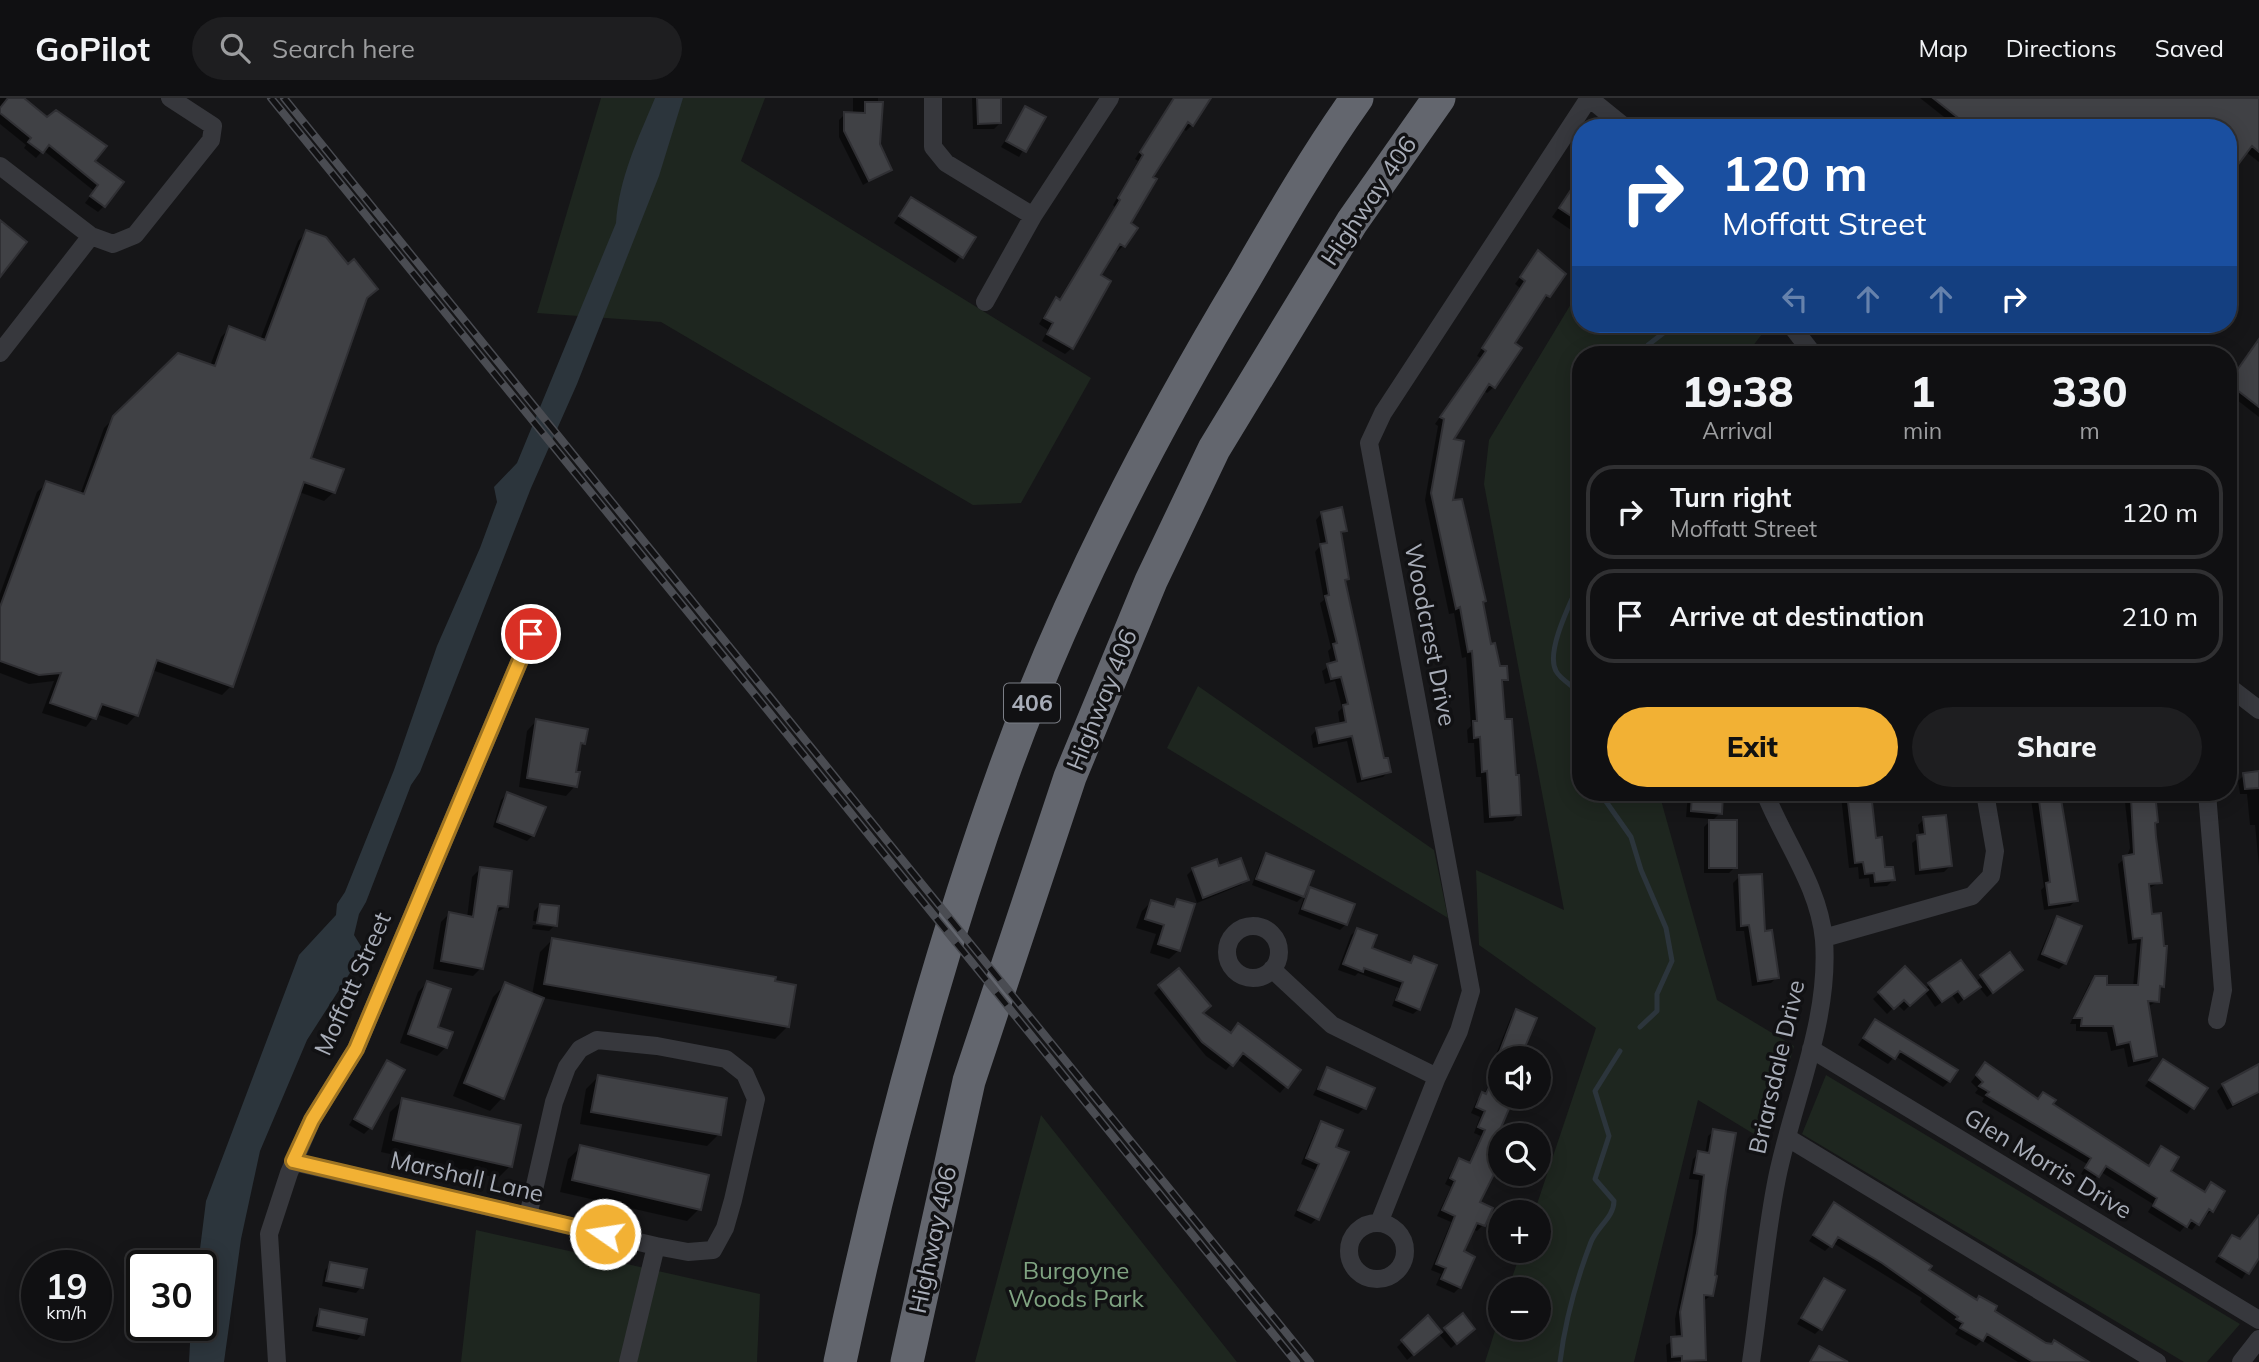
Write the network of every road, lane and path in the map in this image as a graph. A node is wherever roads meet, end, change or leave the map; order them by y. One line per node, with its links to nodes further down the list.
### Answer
1 (170, 98): 12 (street)
2 (933, 98): 11 (street)
3 (1110, 98): 11 (street)
4 (1357, 98): 35 (highway, 406)
5 (1439, 98): 36 (highway, Highway 406 / 406)
6 (1589, 98): 7 (street, Woodcrest Drive); 8 (street)
7 (1575, 119)
8 (1615, 119)
9 (1572, 124): 25 (street, Woodcrest Drive)
10 (0, 166): 12 (street)
11 (1033, 216): 13 (street)
12 (91, 236): 14 (street)
13 (985, 302)
14 (2, 347)
15 (531, 634): 27 (street, Moffatt Street)
16 (2237, 694): 17 (street)
17 (2259, 710)
18 (1768, 801): 21 (street, Briarsdale Drive)
19 (1986, 801): 21 (street)
20 (2208, 801): 23 (street)
21 (1824, 938): 24 (street, Briarsdale Drive)
22 (1272, 969): 25 (street)
23 (2217, 1020)
24 (1811, 1049): 26 (street, Briarsdale Drive); 31 (street, Glen Morris Drive)
25 (1437, 1077): 29 (street, Woodcrest Drive)
26 (1788, 1138): 37 (street, Briarsdale Drive); 38 (street)
27 (293, 1161): 28 (street, Marshall Lane); 33 (street, Moffatt Street)
28 (528, 1216): 30 (street, Marshall Lane); 30 (street, Marshall Lane)
29 (1379, 1223)
30 (656, 1246): 34 (street)
31 (2259, 1320)
32 (2259, 1339): 39 (street)
33 (277, 1362)
34 (628, 1362)
35 (840, 1362)
36 (907, 1362)
37 (1751, 1362)
38 (2157, 1362)
39 (2241, 1362)

